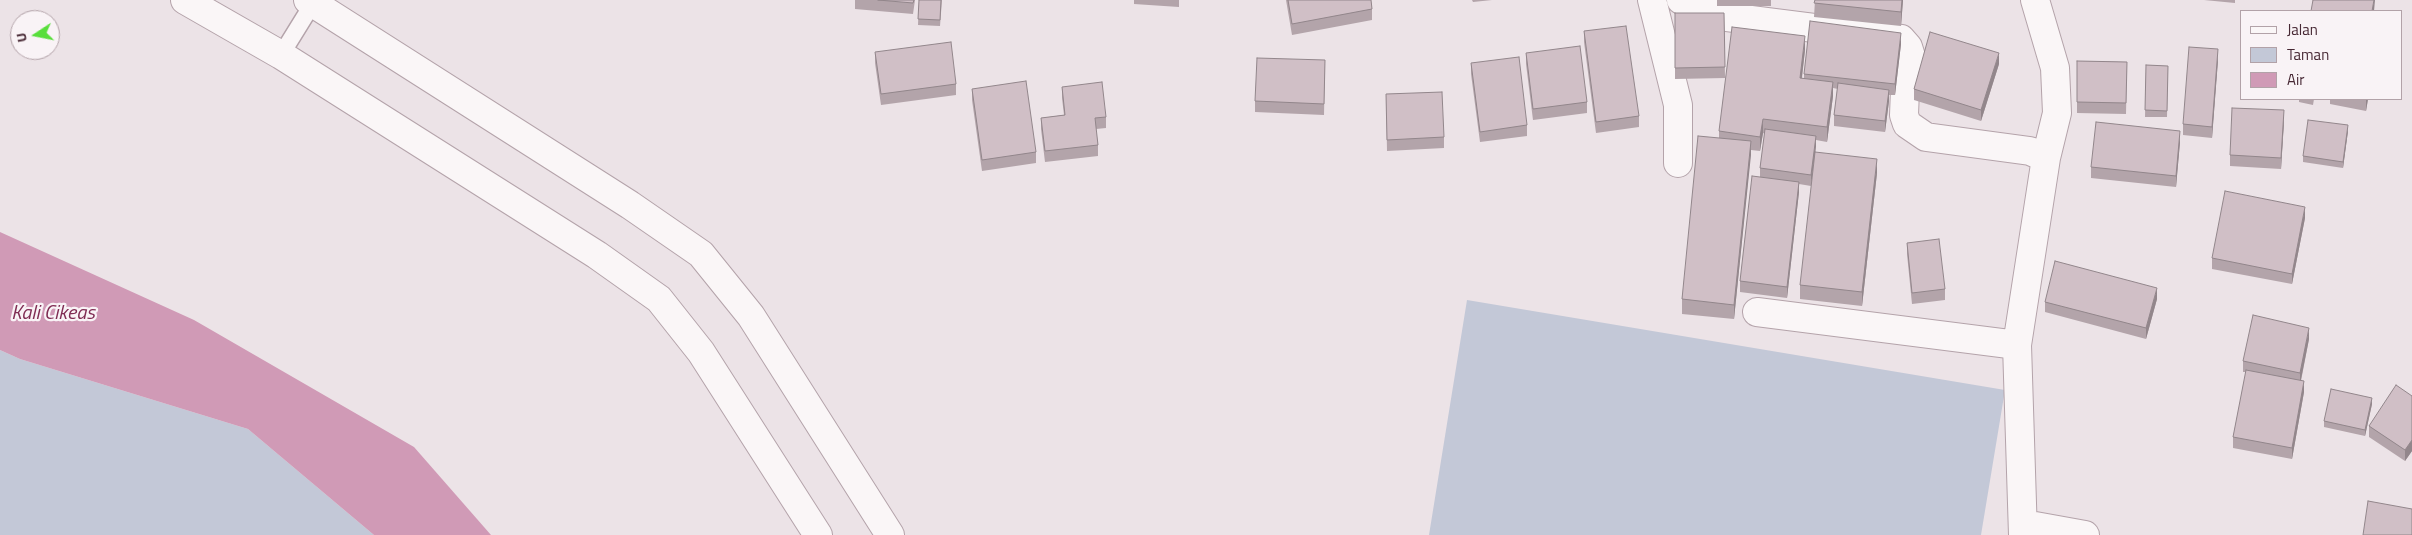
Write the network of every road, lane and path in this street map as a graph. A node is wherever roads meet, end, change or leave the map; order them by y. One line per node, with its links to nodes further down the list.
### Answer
1 (185, 0): 6 (street)
2 (1652, 0): 8 (street)
3 (1681, 0): 7 (street)
4 (2035, 0): 7 (street)
5 (312, 1): 6 (lane); 13 (street)
6 (281, 55): 12 (street)
7 (2046, 158): 10 (street)
8 (1678, 163)
9 (1757, 312): 10 (street)
10 (2017, 345): 11 (street)
11 (2023, 529): 14 (street)
12 (818, 535)
13 (890, 535)
14 (2086, 535)

